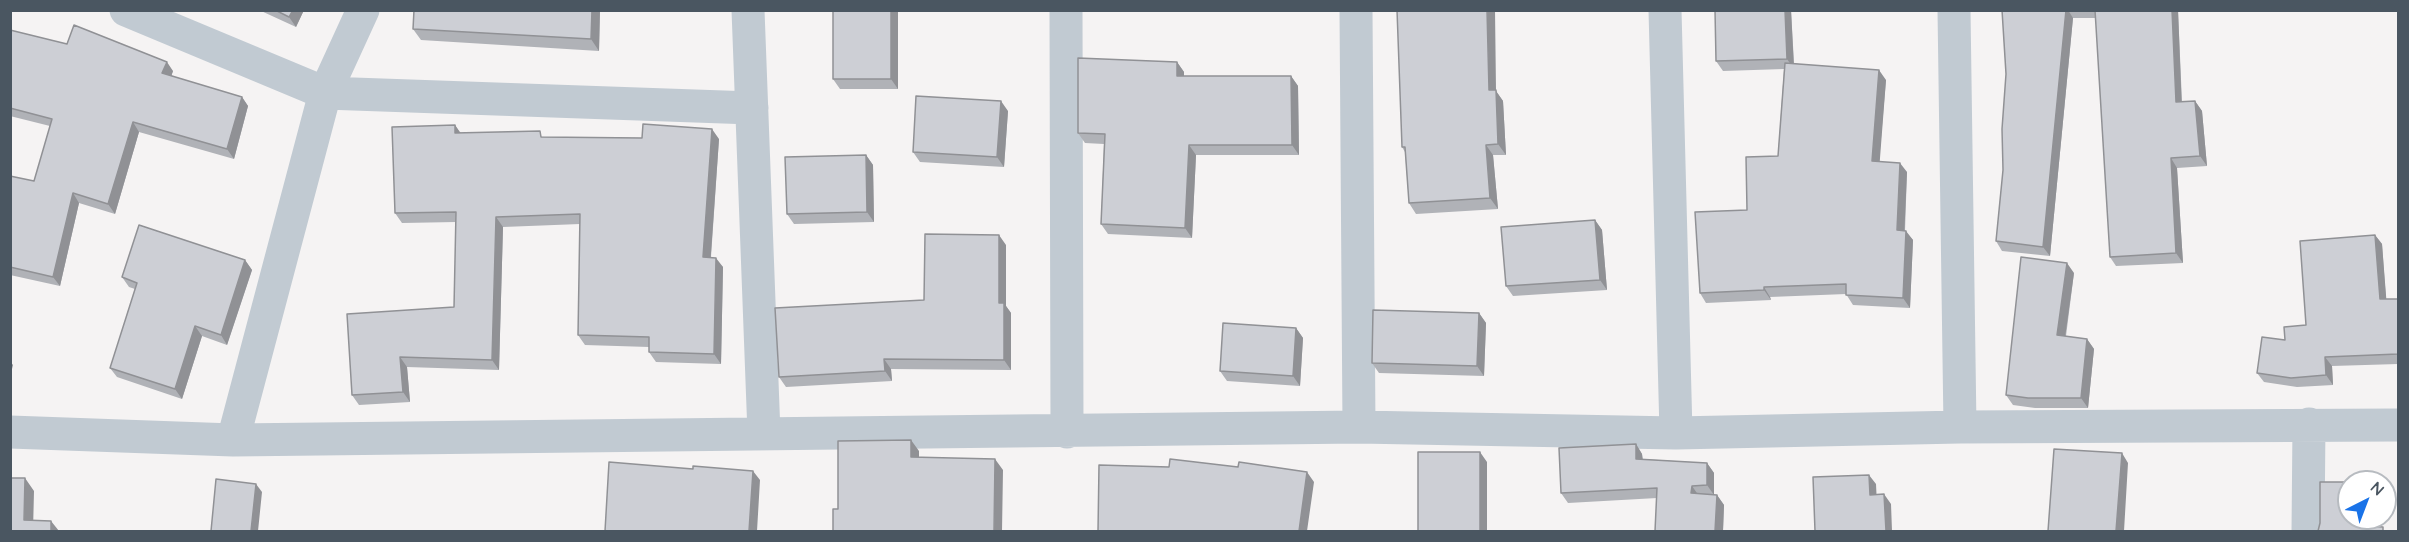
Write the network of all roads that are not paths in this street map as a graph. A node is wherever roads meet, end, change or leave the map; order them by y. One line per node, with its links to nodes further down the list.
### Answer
1 (126, 10): 8 (street)
2 (363, 10): 8 (street)
3 (748, 10): 9 (street)
4 (1066, 10): 15 (street)
5 (1356, 10): 13 (street)
6 (1665, 10): 17 (street)
7 (1954, 10): 12 (street)
8 (326, 93): 9 (street); 18 (street)
9 (752, 108): 16 (street)
10 (2309, 424): 11 (street); 12 (street); 19 (street)
11 (2398, 425)
12 (1960, 427): 17 (street)
13 (1359, 428): 15 (street); 17 (street)
14 (10, 432): 18 (street)
15 (1067, 432): 16 (street)
16 (764, 434): 18 (street)
17 (1676, 434)
18 (233, 440)
19 (2308, 531)

